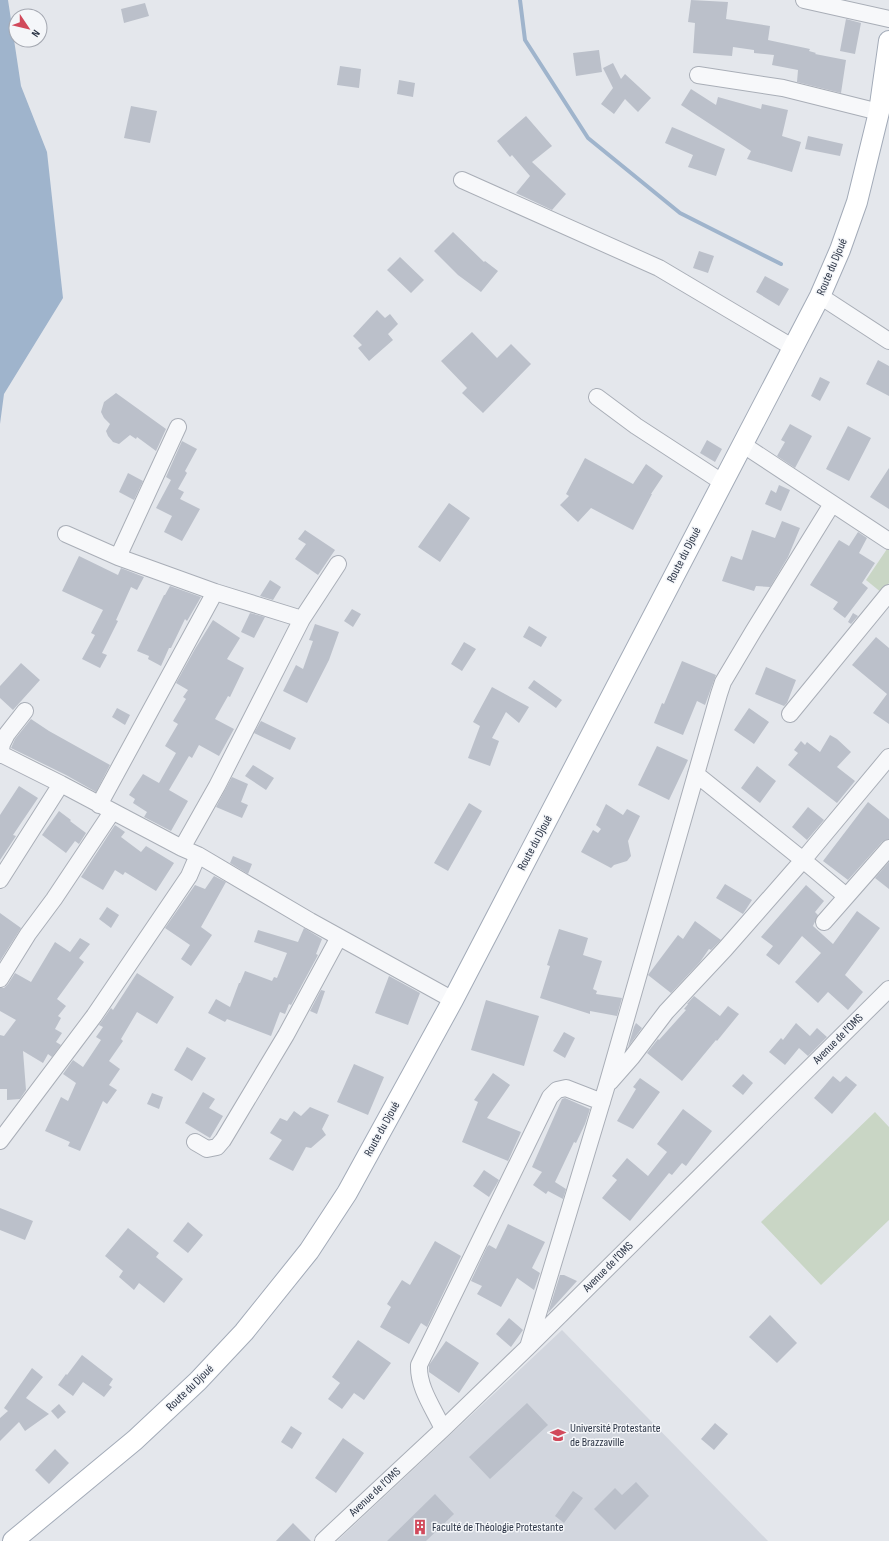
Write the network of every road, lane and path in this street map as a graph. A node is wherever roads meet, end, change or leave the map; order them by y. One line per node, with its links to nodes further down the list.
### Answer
1 (804, 0): 2 (street)
2 (889, 19)
3 (889, 41): 5 (main road, Route du Djoué)
4 (698, 75): 5 (street)
5 (879, 112): 7 (main road, Route du Djoué)
6 (462, 180): 9 (street)
7 (820, 296): 8 (street); 9 (main road, Route du Djoué)
8 (889, 341)
9 (792, 347): 12 (main road, Route du Djoué)
10 (597, 398): 13 (street)
11 (178, 427): 17 (street)
12 (742, 444): 13 (main road, Route du Djoué); 14 (street)
13 (722, 482): 39 (main road, Route du Djoué)
14 (832, 504): 16 (street); 26 (street)
15 (66, 534): 17 (street)
16 (889, 541)
17 (118, 557): 19 (street)
18 (338, 564): 21 (street)
19 (215, 592): 21 (street); 28 (street)
20 (889, 593): 23 (street)
21 (302, 619): 29 (street)
22 (25, 711): 24 (street)
23 (790, 714)
24 (0, 754): 27 (street)
25 (889, 757): 32 (street)
26 (696, 774): 32 (street); 40 (street)
27 (61, 784): 28 (street); 33 (street)
28 (106, 808): 29 (street); 37 (street)
29 (182, 848): 31 (street)
30 (889, 848): 34 (street)
31 (198, 855): 36 (street); 42 (street)
32 (803, 860): 34 (street); 40 (street)
33 (0, 880)
34 (846, 896): 35 (street)
35 (824, 922)
36 (339, 937): 39 (street); 43 (street)
37 (0, 979)
38 (889, 989): 44 (street, Avenue de l'OMS)
39 (453, 1000): 46 (main road, Route du Djoué)
40 (607, 1086): 41 (street)
41 (602, 1102): 44 (street); 45 (street)
42 (0, 1141)
43 (195, 1142)
44 (528, 1347): 45 (street, Avenue de l'OMS)
45 (443, 1429): 47 (street, Avenue de l'OMS)
46 (13, 1541)
47 (323, 1541)

